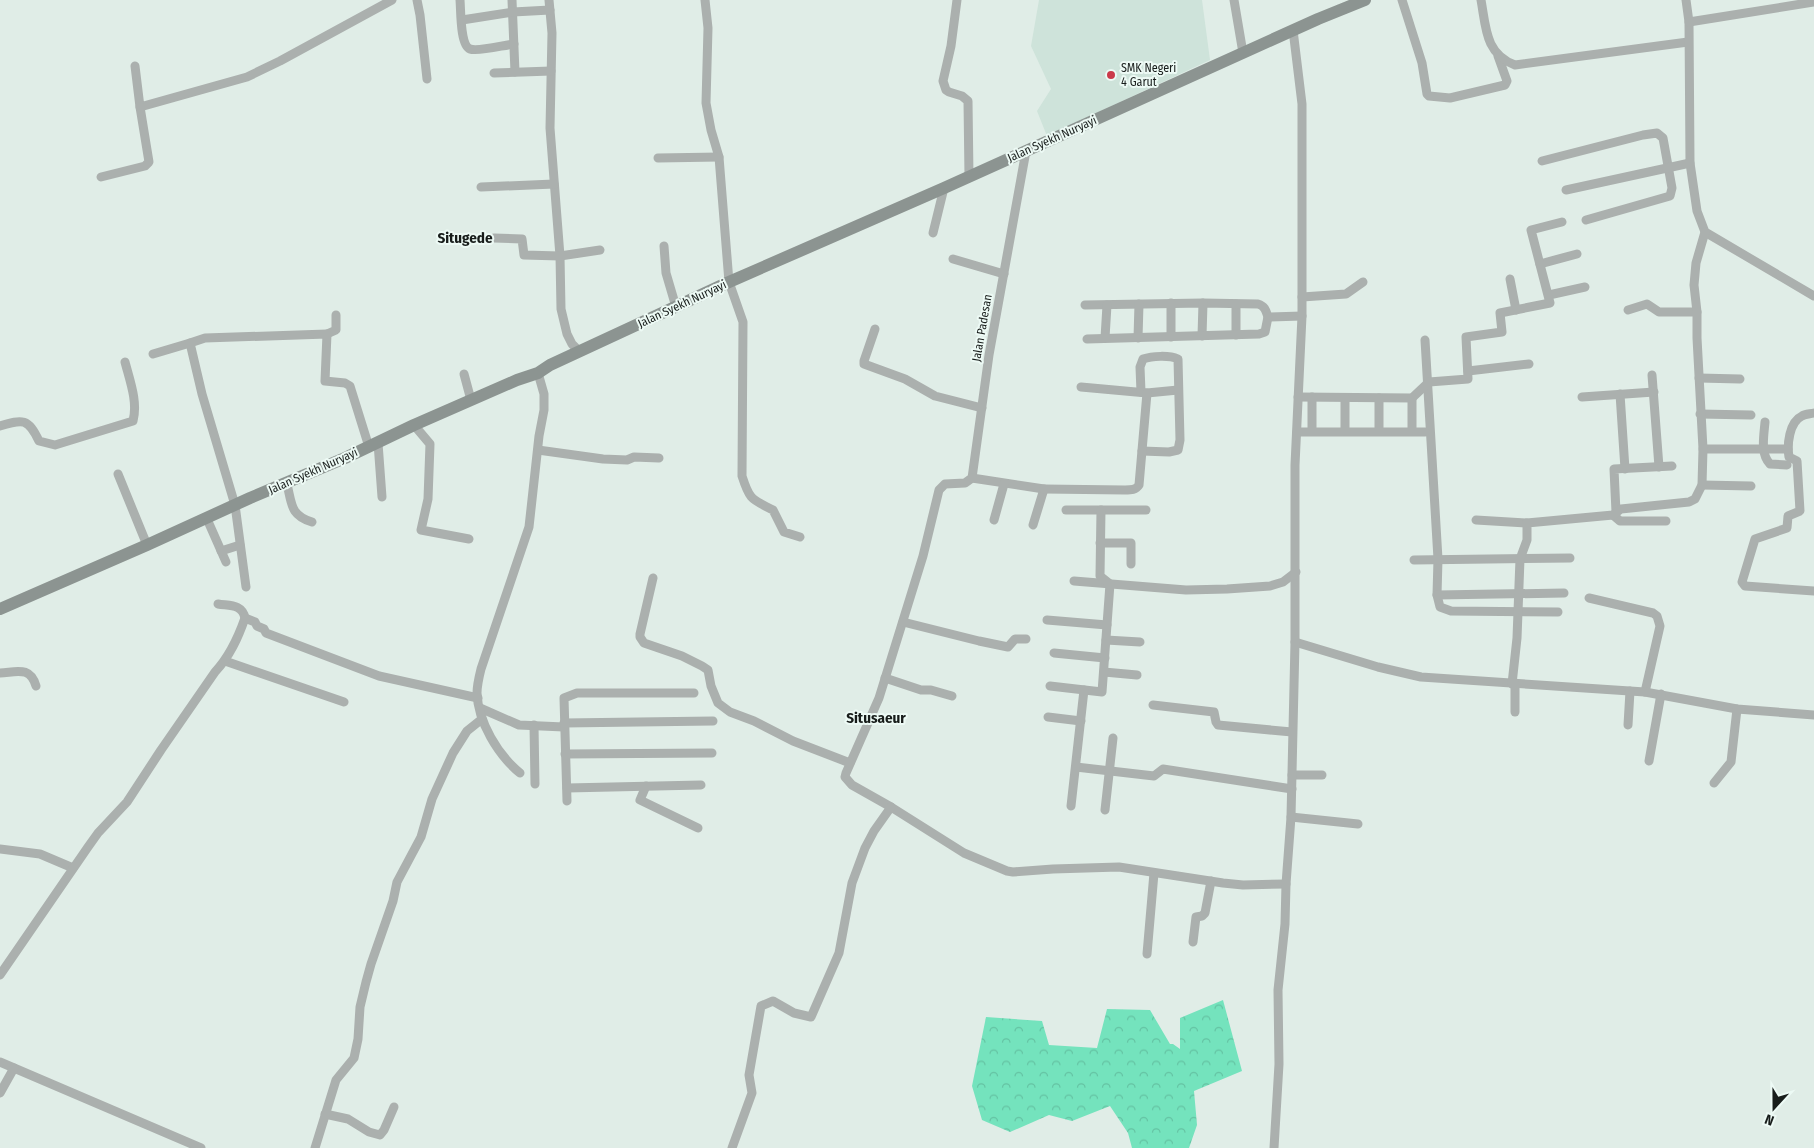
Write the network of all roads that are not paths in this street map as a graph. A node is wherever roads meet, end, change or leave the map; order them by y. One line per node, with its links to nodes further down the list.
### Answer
1 (392, 0): 28 (street)
2 (417, 0): 27 (street)
3 (460, 0): 16 (street)
4 (512, 0): 15 (street)
5 (548, 0): 14 (street)
6 (706, 0): 30 (street)
7 (957, 0): 35 (street)
8 (1234, 0): 21 (street)
9 (1365, 0): 18 (main road, Jalan Syekh Nuryayi)
10 (1402, 0): 22 (street)
11 (1481, 0): 22 (street)
12 (1686, 0): 17 (street)
13 (1814, 2): 17 (street)
14 (550, 10): 15 (street); 24 (street)
15 (513, 12): 16 (street); 20 (street)
16 (462, 20): 20 (street)
17 (1689, 22): 19 (street)
18 (1293, 30): 21 (main road, Jalan Syekh Nuryayi); 59 (street)
19 (1688, 42): 22 (street); 33 (street)
20 (514, 44): 25 (street)
21 (1243, 53): 29 (main road, Jalan Syekh Nuryayi)
22 (1498, 56)
23 (136, 66): 28 (street)
24 (551, 71): 25 (street); 37 (street)
25 (515, 72): 26 (street)
26 (494, 73)
27 (427, 79)
28 (140, 107): 36 (street)
29 (1026, 151): 35 (main road, Jalan Syekh Nuryayi); 52 (street, Jalan Padesan)
30 (719, 157): 31 (street); 54 (street)
31 (658, 158)
32 (1542, 161): 34 (street)
33 (1690, 163): 34 (street); 43 (street)
34 (1669, 168): 40 (street); 41 (street)
35 (969, 176): 39 (main road, Jalan Syekh Nuryayi)
36 (101, 177)
37 (554, 184): 38 (street); 49 (street)
38 (481, 188)
39 (944, 188): 44 (street); 54 (main road, Jalan Syekh Nuryayi)
40 (1566, 190)
41 (1586, 220)
42 (1562, 222): 51 (street)
43 (1705, 232): 58 (street); 69 (street)
44 (934, 234)
45 (494, 238): 49 (street)
46 (664, 246): 66 (street)
47 (600, 250): 49 (street)
48 (1577, 254): 51 (street)
49 (560, 256): 83 (street)
50 (953, 259): 52 (street)
51 (1540, 264): 57 (street)
52 (1004, 274): 106 (street, Jalan Padesan)
53 (1510, 280): 67 (street)
54 (729, 282): 66 (main road, Jalan Syekh Nuryayi); 150 (street)
55 (1364, 282): 59 (street)
56 (1585, 287): 57 (street)
57 (1548, 295): 67 (street)
58 (1814, 296)
59 (1302, 297): 71 (street)
60 (1202, 303): 62 (street); 63 (street); 76 (street)
61 (1139, 304): 62 (street); 65 (street); 79 (street)
62 (1171, 304): 77 (street)
63 (1236, 304): 72 (street); 75 (street)
64 (1085, 305): 65 (street)
65 (1107, 305): 78 (street)
66 (676, 307): 83 (main road, Jalan Syekh Nuryayi)
67 (1516, 310): 87 (street)
68 (1628, 310): 69 (street)
69 (1697, 312): 91 (street)
70 (336, 315): 74 (street)
71 (1302, 316): 72 (street); 99 (street)
72 (1268, 318): 75 (street)
73 (875, 329): 106 (street)
74 (327, 334): 82 (street); 119 (street)
75 (1236, 335): 76 (street)
76 (1202, 336): 77 (street)
77 (1171, 337): 79 (street)
78 (1105, 338): 79 (street); 80 (street)
79 (1138, 338)
80 (1087, 339)
81 (1425, 340): 93 (street)
82 (190, 343): 84 (street); 138 (street)
83 (580, 352): 88 (main road, Jalan Syekh Nuryayi)
84 (153, 354)
85 (125, 362): 112 (street)
86 (1528, 364): 87 (street)
87 (1468, 371): 93 (street)
88 (538, 373): 105 (main road, Jalan Syekh Nuryayi); 123 (street)
89 (464, 374): 105 (street)
90 (1652, 374): 96 (street)
91 (1699, 378): 92 (street); 108 (street)
92 (1740, 379)
93 (1429, 382): 104 (street); 157 (street)
94 (1081, 387): 97 (street)
95 (1178, 390): 97 (street); 97 (street); 124 (street)
96 (1654, 392): 98 (street); 128 (street)
97 (1144, 393): 124 (street)
98 (1620, 394): 101 (street); 129 (street)
99 (1298, 397): 100 (street); 117 (street)
100 (1312, 397): 102 (street); 113 (street)
101 (1582, 397)
102 (1345, 398): 103 (street); 114 (street)
103 (1379, 398): 104 (street); 115 (street)
104 (1412, 398): 116 (street)
105 (471, 400): 111 (main road, Jalan Syekh Nuryayi)
106 (982, 408): 131 (street, Jalan Padesan)
107 (1814, 413): 122 (street)
108 (1700, 414): 109 (street); 120 (street)
109 (1750, 415)
110 (1765, 422): 121 (street)
111 (414, 425): 119 (main road, Jalan Syekh Nuryayi); 151 (street)
112 (0, 426)
113 (1312, 429)
114 (1346, 430)
115 (1379, 430)
116 (1412, 430)
117 (1297, 432): 118 (street); 162 (street)
118 (1425, 432)
119 (373, 445): 132 (main road, Jalan Syekh Nuryayi); 137 (street)
120 (1702, 449): 121 (street); 134 (street)
121 (1764, 449): 122 (street); 126 (street)
122 (1788, 449): 167 (street)
123 (538, 450): 125 (street); 200 (street)
124 (1142, 451): 136 (street)
125 (659, 458)
126 (1787, 465)
127 (1672, 466): 128 (street)
128 (1659, 467): 129 (street)
129 (1625, 469): 142 (street)
130 (118, 474): 153 (street)
131 (972, 478): 133 (street); 178 (street)
132 (287, 484): 138 (main road, Jalan Syekh Nuryayi); 147 (street)
133 (1004, 484): 136 (street); 144 (street)
134 (1702, 485): 135 (street); 142 (street)
135 (1751, 486)
136 (1044, 489): 149 (street)
137 (382, 497)
138 (235, 505): 143 (main road, Jalan Syekh Nuryayi); 154 (street)
139 (1066, 510): 140 (street)
140 (1101, 510): 141 (street); 152 (street)
141 (1146, 510)
142 (1614, 513): 146 (street); 148 (street)
143 (207, 519): 153 (main road, Jalan Syekh Nuryayi); 155 (street)
144 (994, 520)
145 (1476, 520): 148 (street)
146 (1666, 521)
147 (312, 522)
148 (1527, 523): 158 (street)
149 (1033, 525)
150 (800, 537)
151 (469, 539)
152 (1100, 543): 161 (street); 165 (street)
153 (147, 546): 173 (main road, Jalan Syekh Nuryayi)
154 (240, 546): 155 (street); 166 (street)
155 (222, 551): 160 (street)
156 (1570, 558): 158 (street)
157 (1438, 559): 158 (street); 159 (street); 169 (street)
158 (1520, 559): 170 (street)
159 (1414, 560)
160 (226, 562)
161 (1131, 564)
162 (1296, 572): 165 (street); 183 (street)
163 (653, 578): 219 (street)
164 (1074, 581): 165 (street)
165 (1110, 584): 179 (street)
166 (246, 587)
167 (1814, 591)
168 (1564, 593): 170 (street)
169 (1437, 595): 170 (street); 174 (street)
170 (1520, 595): 174 (street)
171 (1589, 598): 196 (street)
172 (218, 604): 176 (street)
173 (0, 609)
174 (1519, 611): 175 (street); 191 (street)
175 (1558, 612)
176 (245, 618): 186 (street); 200 (street)
177 (1047, 620): 179 (street)
178 (903, 622): 180 (street); 190 (street)
179 (1107, 626): 181 (street)
180 (1026, 640)
181 (1106, 640): 182 (street); 185 (street)
182 (1140, 642)
183 (1295, 642): 191 (street); 214 (street)
184 (1054, 653): 185 (street)
185 (1105, 658): 187 (street)
186 (225, 661): 201 (street); 239 (street)
187 (1104, 672): 189 (street); 194 (street)
188 (0, 673): 192 (street)
189 (1137, 675)
190 (885, 678): 199 (street); 219 (street)
191 (1514, 684): 195 (street); 205 (street)
192 (36, 686)
193 (1050, 686): 194 (street)
194 (1084, 690): 210 (street)
195 (1630, 691): 196 (street); 212 (street)
196 (1645, 692): 198 (street)
197 (694, 694): 211 (street)
198 (1660, 694): 204 (street); 218 (street)
199 (952, 696)
200 (478, 698): 203 (street)
201 (344, 702)
202 (1153, 705): 214 (street)
203 (480, 708): 208 (street); 213 (street)
204 (1737, 709): 206 (street); 225 (street)
205 (1515, 712)
206 (1814, 715)
207 (1048, 717): 210 (street)
208 (482, 719): 222 (street); 250 (street)
209 (713, 721): 211 (street)
210 (1081, 721): 220 (street)
211 (564, 725): 213 (street); 217 (street)
212 (1628, 725)
213 (534, 726): 226 (street)
214 (1292, 732): 223 (street)
215 (1113, 738): 221 (street)
216 (712, 753): 217 (street)
217 (565, 754): 229 (street)
218 (1649, 761)
219 (850, 763): 232 (street)
220 (1076, 767): 221 (street); 233 (street)
221 (1109, 770): 230 (street); 234 (street)
222 (520, 773)
223 (1292, 775): 224 (street); 230 (street)
224 (1322, 775)
225 (1714, 782)
226 (535, 784)
227 (701, 785): 228 (street)
228 (646, 786): 229 (street); 237 (street)
229 (567, 788): 231 (street)
230 (1292, 789): 235 (street)
231 (567, 800)
232 (891, 806): 240 (street); 253 (street)
233 (1071, 806)
234 (1105, 810)
235 (1291, 817): 236 (street); 242 (street)
236 (1358, 824)
237 (698, 828)
238 (0, 850): 239 (street)
239 (73, 868): 245 (street)
240 (1154, 873): 241 (street); 244 (street)
241 (1211, 881): 242 (street); 243 (street)
242 (1286, 884): 254 (street)
243 (1193, 942)
244 (1147, 954)
245 (0, 975)
246 (0, 1062): 247 (street)
247 (14, 1068): 248 (street); 251 (street)
248 (0, 1093)
249 (394, 1107): 250 (street)
250 (325, 1114): 252 (street)
251 (201, 1148)
252 (315, 1148)
253 (732, 1148)
254 (1274, 1148)

